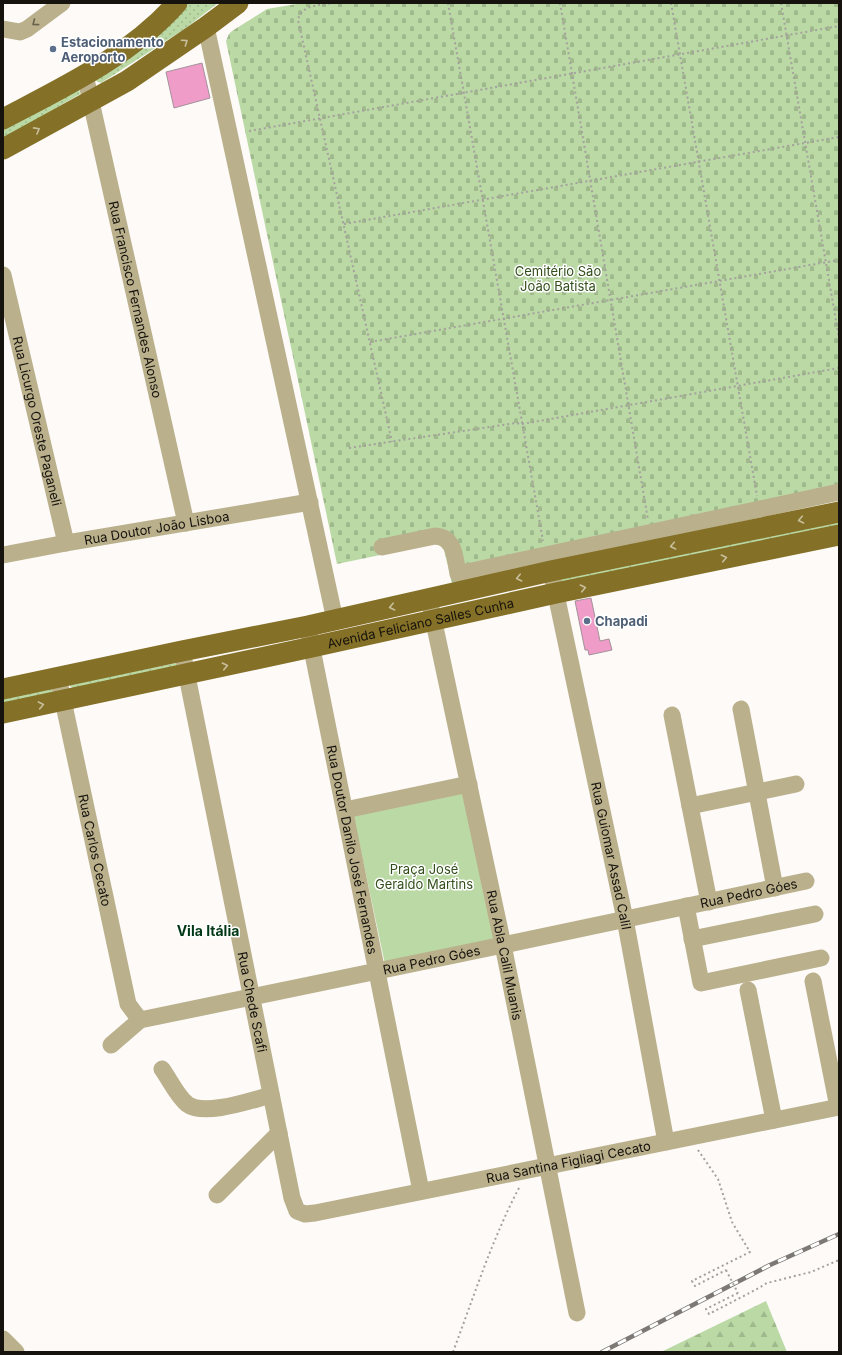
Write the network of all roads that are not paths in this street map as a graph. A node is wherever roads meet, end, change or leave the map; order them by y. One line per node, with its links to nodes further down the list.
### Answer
1 (62, 3): 5 (street, one-way to 5)
2 (177, 3): 6 (main road)
3 (233, 4): 4 (main road)
4 (206, 27): 7 (main road, one-way to 4); 12 (street)
5 (3, 30)
6 (85, 75): 7 (street, Rua Francisco Fernandes Alonso); 8 (main road)
7 (91, 100): 9 (main road, one-way to 7); 14 (street, Rua Francisco Fernandes Alonso)
8 (3, 119)
9 (3, 149)
10 (3, 275): 16 (street, Rua Licurgo Oreste Paganeli)
11 (839, 492): 19 (street)
12 (310, 502): 14 (street, Rua Doutor João Lisboa); 22 (street)
13 (839, 512): 19 (main road, Avenida Feliciano Salles Cunha, one-way to 19)
14 (186, 523): 16 (street, Rua Doutor João Lisboa)
15 (839, 535): 20 (main road, Avenida Feliciano Salles Cunha, one-way to 15)
16 (66, 543): 18 (street, Rua Doutor João Lisboa)
17 (382, 547): 19 (street)
18 (3, 555)
19 (548, 563): 20 (street, Rua Guiomar Assad Calil); 21 (main road, Avenida Feliciano Salles Cunha, one-way to 21)
20 (556, 593): 23 (main road, Avenida Feliciano Salles Cunha); 44 (street, Rua Guiomar Assad Calil)
21 (429, 599): 22 (main road, Avenida Feliciano Salles Cunha, one-way to 22); 23 (street, Rua Abla Calil Muanis)
22 (335, 620): 24 (main road, Avenida Feliciano Salles Cunha)
23 (434, 621): 25 (main road, Avenida Feliciano Salles Cunha); 34 (street, Rua Abla Calil Muanis)
24 (308, 626): 25 (street, Rua Doutor Danilo José Fernandes); 26 (main road, Avenida Feliciano Salles Cunha)
25 (312, 647): 27 (main road, Avenida Feliciano Salles Cunha, one-way to 25); 38 (street, Rua Doutor Danilo José Fernandes)
26 (182, 651): 27 (street, Rua Chede Scafi); 28 (main road, Avenida Feliciano Salles Cunha)
27 (187, 674): 30 (main road, Avenida Feliciano Salles Cunha); 51 (street, Rua Chede Scafi)
28 (58, 677): 29 (main road, Avenida Feliciano Salles Cunha); 30 (street, Rua Carlos Cecato)
29 (3, 689)
30 (62, 701): 32 (main road, Avenida Feliciano Salles Cunha, one-way to 30); 52 (street, Rua Carlos Cecato)
31 (741, 709): 36 (street)
32 (3, 713)
33 (672, 715): 37 (street)
34 (469, 784): 38 (street); 46 (street, Rua Abla Calil Muanis)
35 (796, 784): 36 (street)
36 (758, 791): 37 (street); 40 (street)
37 (690, 806): 41 (street)
38 (345, 810): 48 (street, Rua Doutor Danilo José Fernandes)
39 (806, 881): 40 (street, Rua Pedro Góes)
40 (775, 888): 41 (street, Rua Pedro Góes)
41 (708, 902): 42 (street, Rua Pedro Góes)
42 (686, 906): 44 (street, Rua Pedro Góes); 45 (street)
43 (815, 914): 45 (street)
44 (625, 919): 46 (street, Rua Pedro Góes); 59 (street, Rua Guiomar Assad Calil)
45 (692, 939): 47 (street)
46 (503, 946): 48 (street, Rua Pedro Góes); 60 (street, Rua Abla Calil Muanis)
47 (821, 958)
48 (377, 971): 51 (street, Rua Pedro Góes); 61 (street, Rua Doutor Danilo José Fernandes)
49 (813, 981): 56 (street)
50 (748, 990): 57 (street)
51 (252, 998): 52 (street, Rua Pedro Góes); 55 (street, Rua Chede Scafi)
52 (140, 1020): 53 (street, Rua Pedro Góes)
53 (111, 1045)
54 (162, 1069): 55 (street)
55 (271, 1096): 58 (street, Rua Chede Scafi)
56 (839, 1107): 57 (street, Rua Santina Figliagi Cecato)
57 (774, 1120): 59 (street, Rua Santina Figliagi Cecato)
58 (279, 1133): 62 (street); 63 (street, Rua Chede Scafi)
59 (666, 1142): 60 (street, Rua Santina Figliagi Cecato)
60 (547, 1166): 61 (street, Rua Santina Figliagi Cecato); 64 (street, Rua Abla Calil Muanis)
61 (421, 1191): 63 (street, Rua Santina Figliagi Cecato)
62 (217, 1195)
63 (297, 1211)
64 (577, 1313)
65 (3, 1339): 66 (street)
66 (16, 1352)

